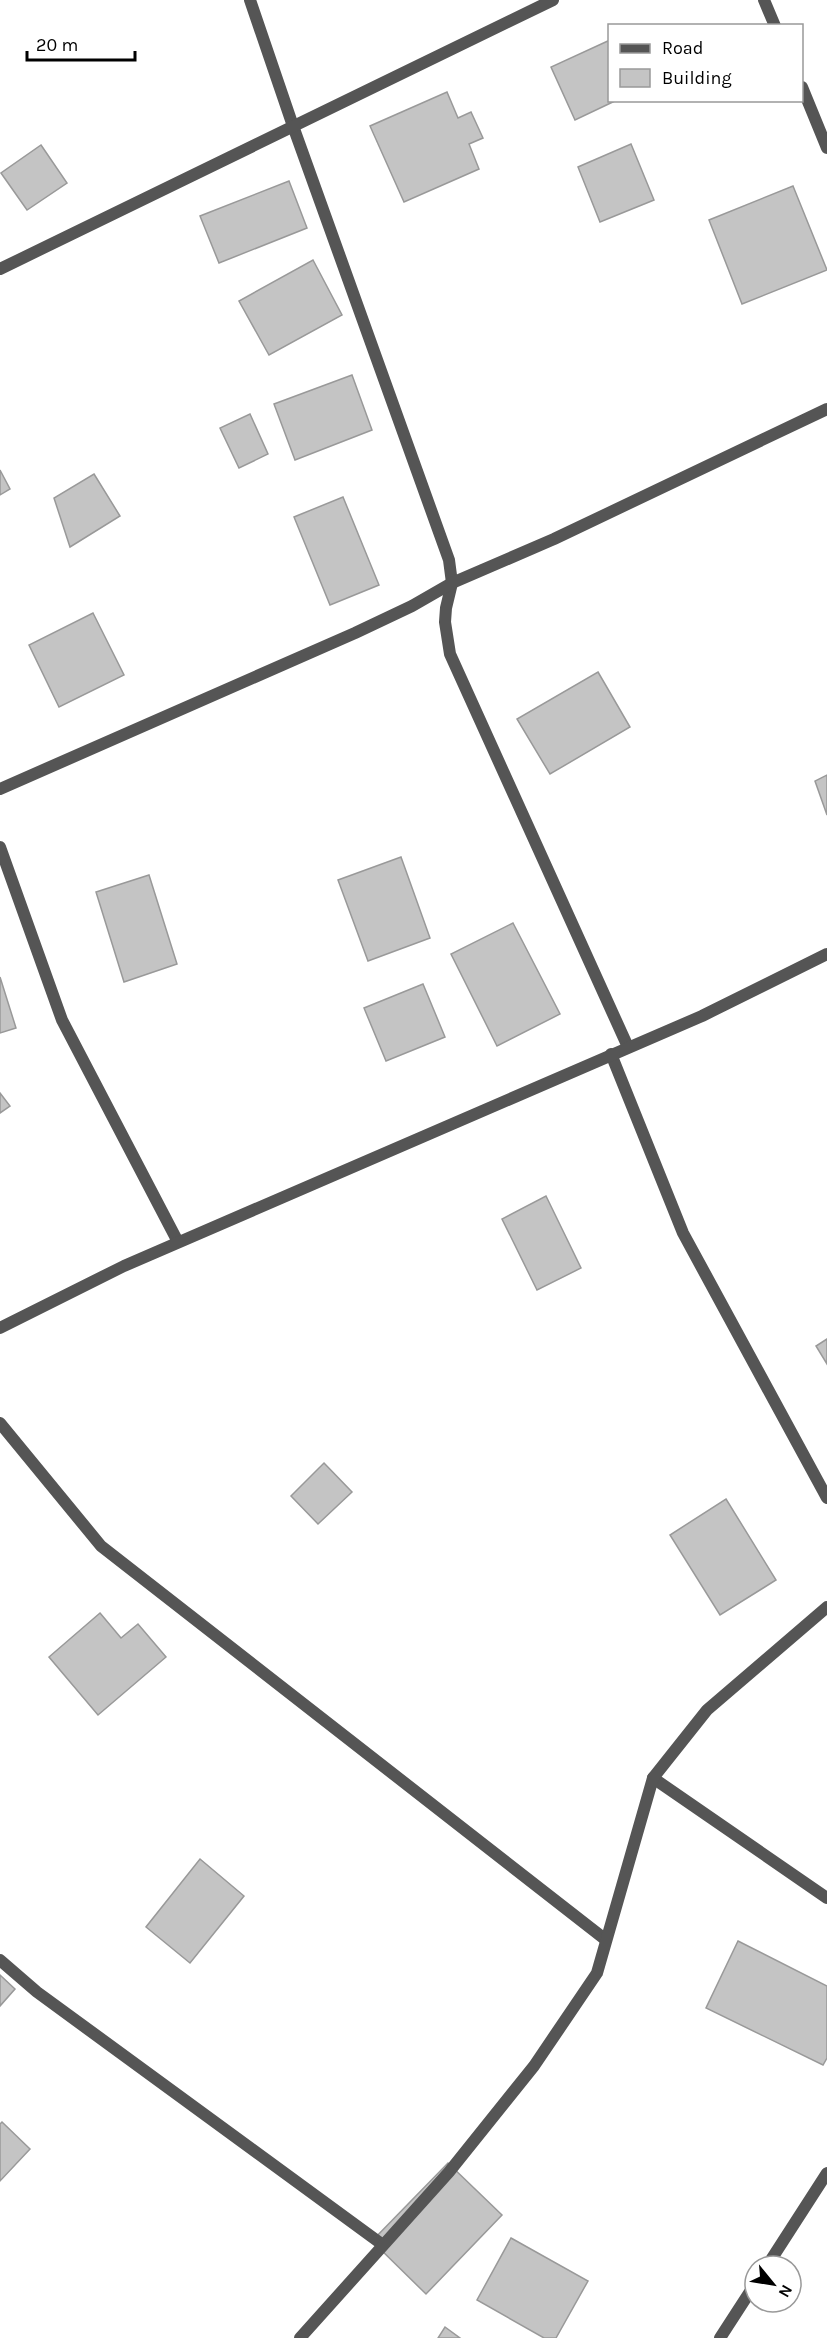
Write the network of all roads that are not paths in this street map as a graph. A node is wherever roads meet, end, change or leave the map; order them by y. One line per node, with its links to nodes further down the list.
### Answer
1 (250, 0): 6 (street)
2 (553, 0): 6 (street)
3 (764, 0): 4 (street)
4 (774, 24)
5 (803, 92): 7 (street)
6 (293, 126): 8 (street); 10 (street)
7 (827, 148)
8 (0, 269)
9 (827, 409): 10 (street)
10 (452, 584): 11 (street); 14 (street)
11 (0, 789)
12 (0, 847): 16 (street)
13 (827, 954): 14 (street)
14 (628, 1047): 15 (street)
15 (611, 1054): 16 (street); 19 (street)
16 (178, 1242): 17 (street)
17 (0, 1328)
18 (0, 1423): 23 (street)
19 (827, 1498)
20 (827, 1608): 21 (street)
21 (653, 1778): 22 (street); 23 (street)
22 (827, 1898)
23 (606, 1940): 26 (street)
24 (0, 1960): 26 (street)
25 (827, 2173): 27 (street)
26 (383, 2245): 29 (street)
27 (775, 2254)
28 (743, 2303): 30 (street)
29 (300, 2338)
30 (720, 2338)

